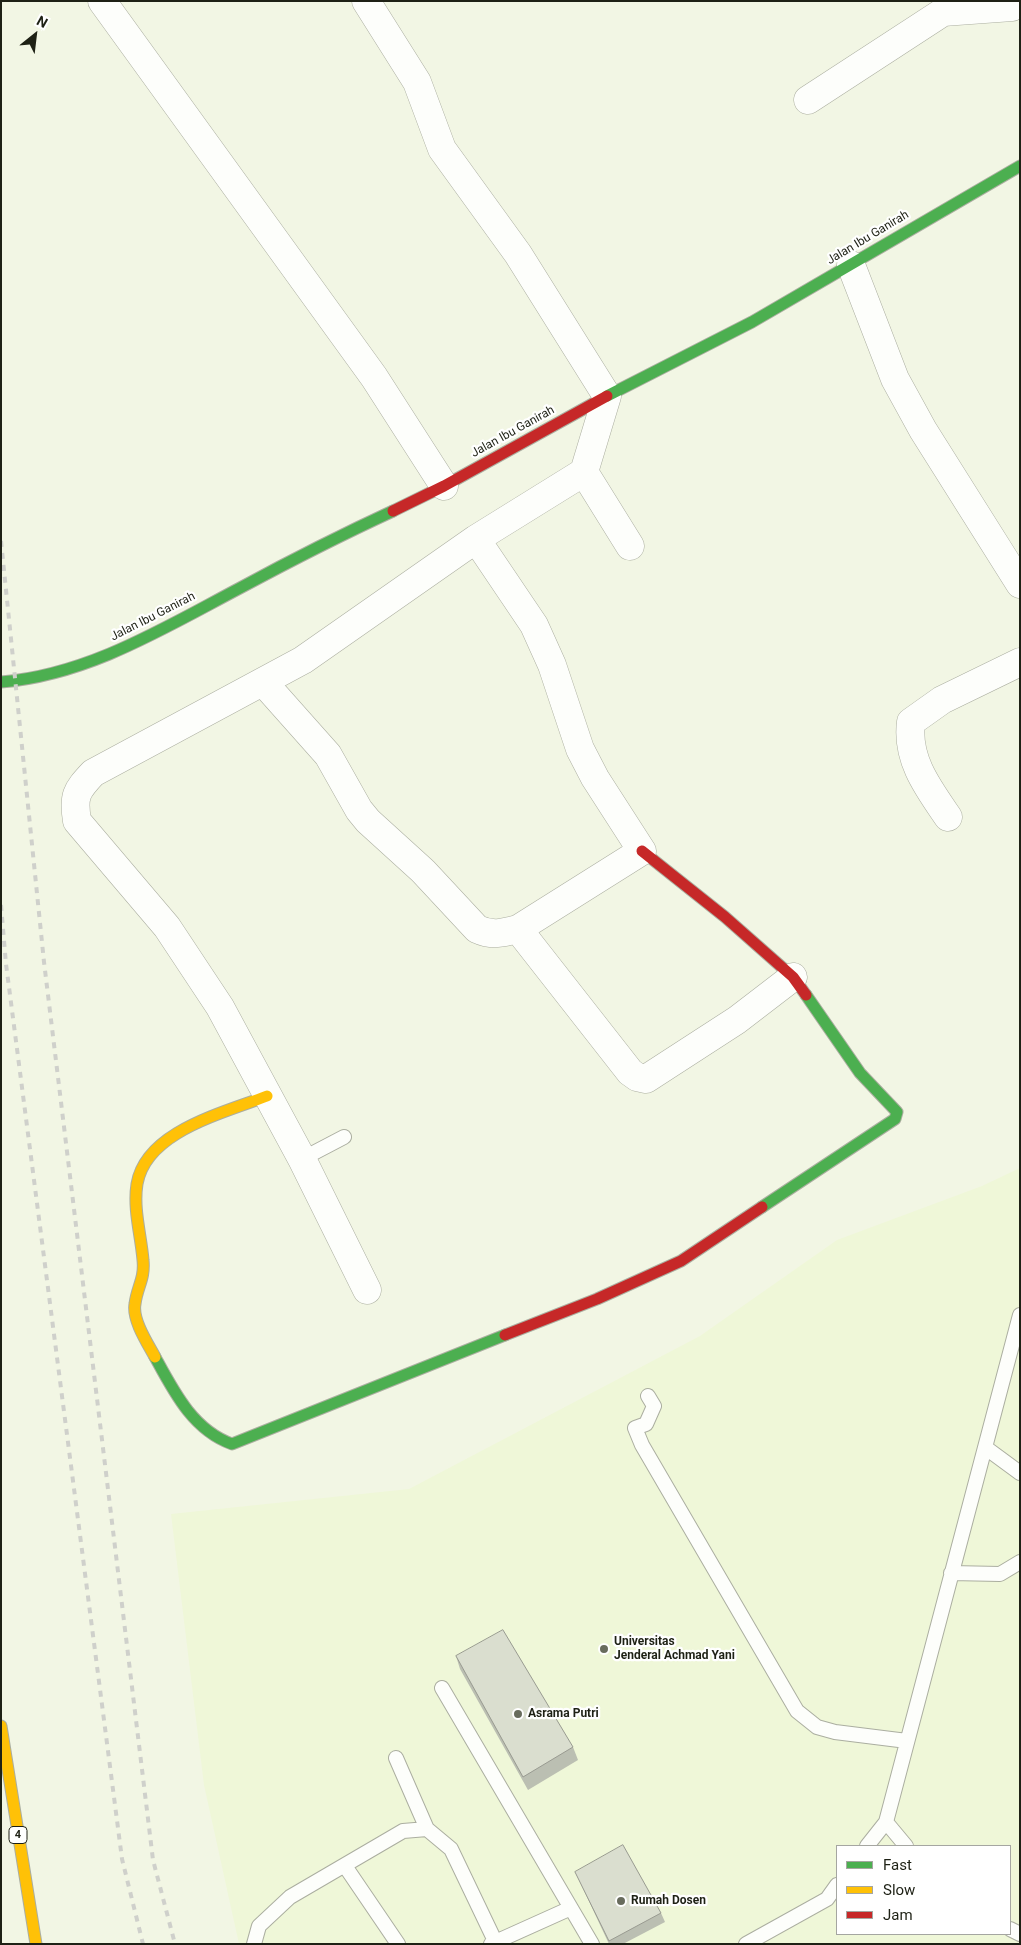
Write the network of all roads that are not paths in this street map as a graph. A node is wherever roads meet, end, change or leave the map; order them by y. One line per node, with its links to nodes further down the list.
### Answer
1 (102, 1): 9 (street)
2 (366, 1): 7 (street)
3 (1014, 9): 4 (street)
4 (808, 100)
5 (1020, 166): 6 (main road, Jalan Ibu Ganirah)
6 (851, 265): 7 (main road, Jalan Ibu Ganirah); 12 (street)
7 (607, 396): 8 (street); 9 (main road, Jalan Ibu Ganirah)
8 (584, 472): 10 (street); 11 (street)
9 (444, 486): 14 (main road, Jalan Ibu Ganirah)
10 (476, 539): 15 (street); 17 (street)
11 (630, 546)
12 (1020, 584)
13 (1020, 662): 16 (street)
14 (1, 682)
15 (264, 683): 18 (street); 20 (street)
16 (948, 817)
17 (642, 851): 18 (street); 19 (main road)
18 (518, 929): 19 (street)
19 (793, 977): 20 (main road)
20 (267, 1096): 22 (street)
21 (344, 1137): 22 (lane)
22 (302, 1159): 23 (street)
23 (366, 1290)
24 (1020, 1315): 26 (lane)
25 (648, 1396): 32 (lane)
26 (986, 1448): 27 (lane); 29 (lane)
27 (1020, 1473)
28 (1020, 1562): 29 (lane)
29 (951, 1573): 32 (lane)
30 (442, 1688): 40 (lane)
31 (1, 1726): 42 (main road, 4)
32 (907, 1741): 34 (lane)
33 (396, 1758): 35 (lane)
34 (886, 1822): 36 (lane); 37 (lane)
35 (427, 1829): 38 (lane); 41 (lane)
36 (868, 1845)
37 (905, 1845)
38 (345, 1866): 43 (lane); 44 (lane)
39 (836, 1886): 46 (lane)
40 (571, 1908): 41 (lane); 45 (lane)
41 (493, 1942)
42 (36, 1944)
43 (254, 1944)
44 (398, 1944)
45 (592, 1944)
46 (746, 1944)

